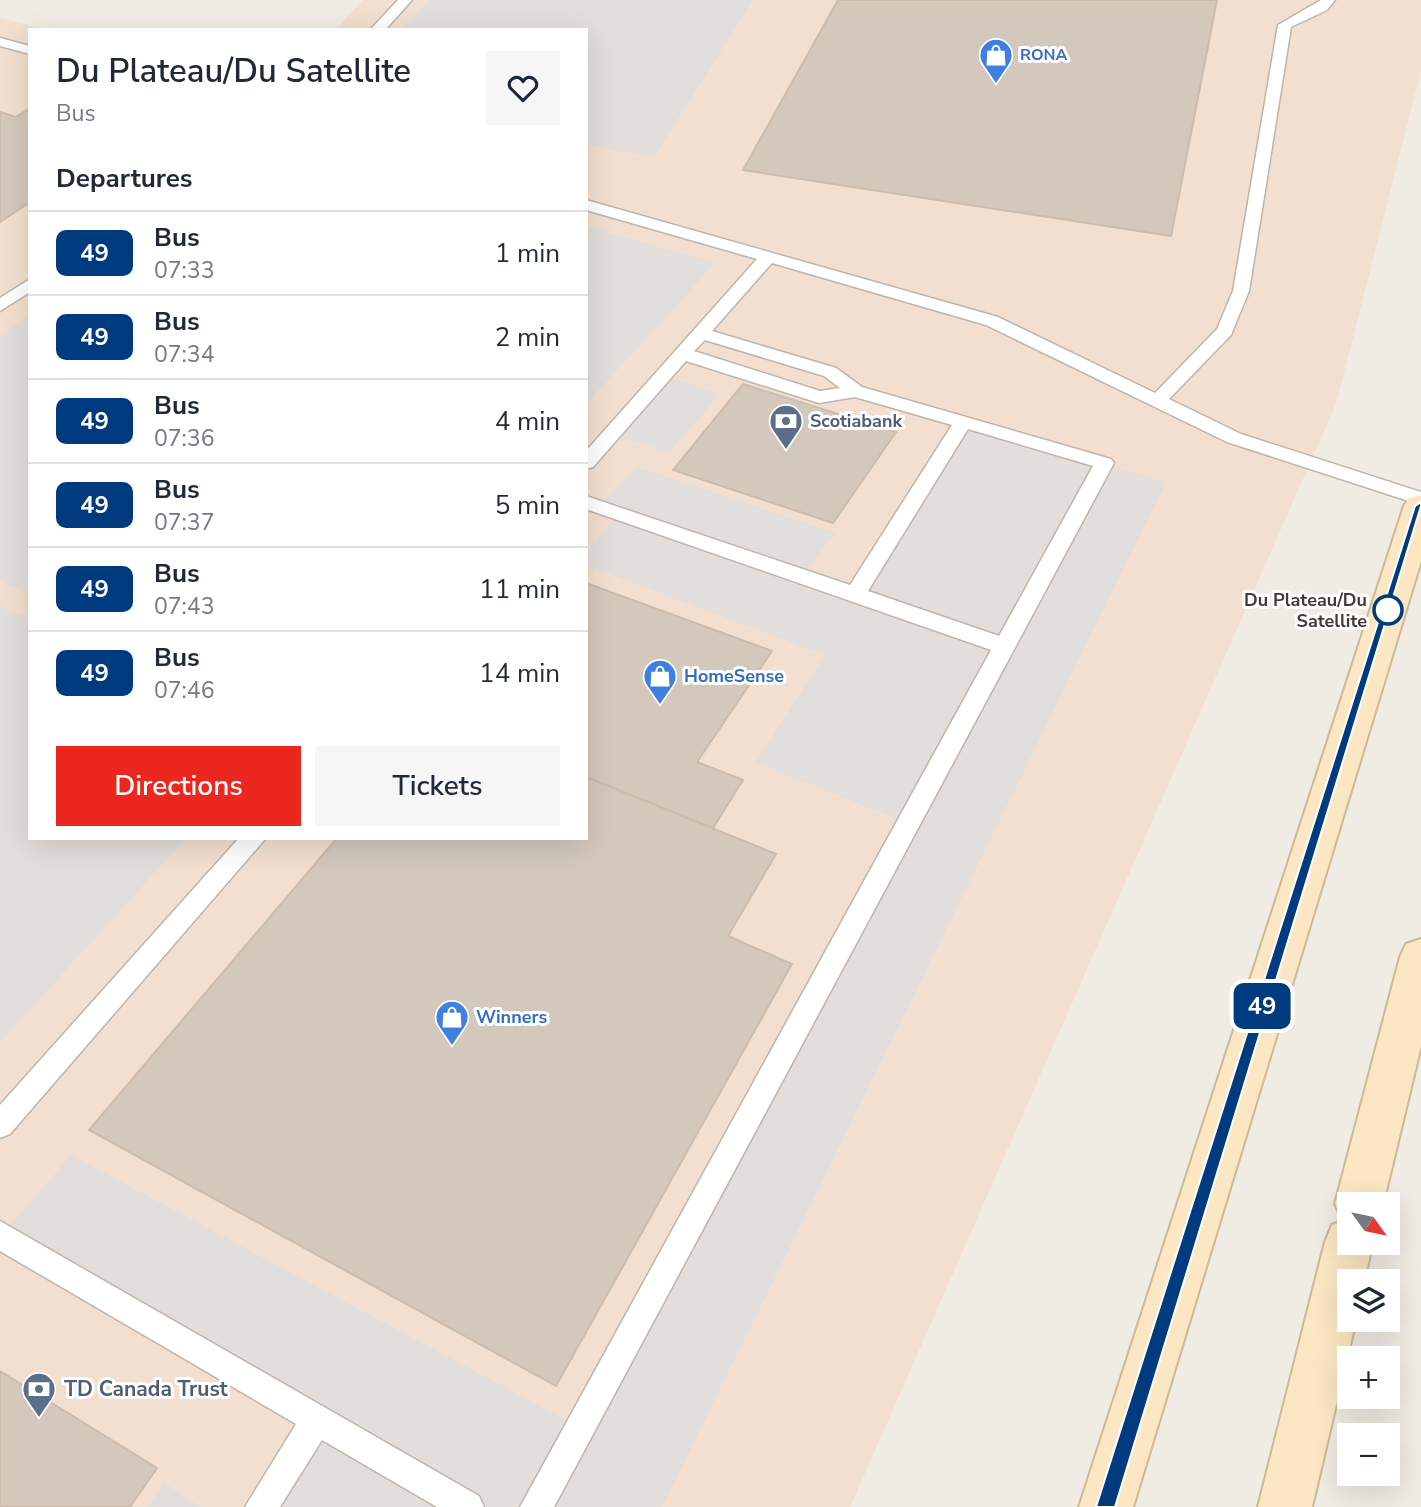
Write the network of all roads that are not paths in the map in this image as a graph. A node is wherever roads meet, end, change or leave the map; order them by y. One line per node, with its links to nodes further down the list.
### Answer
1 (405, 0): 3 (lane)
2 (1328, 0): 13 (lane)
3 (379, 28)
4 (0, 42): 5 (lane)
5 (28, 49)
6 (588, 206): 7 (lane)
7 (769, 256): 10 (lane); 13 (lane)
8 (28, 286): 9 (lane)
9 (0, 306)
10 (701, 333): 11 (lane); 12 (lane)
11 (684, 354): 12 (lane); 15 (lane)
12 (856, 391): 14 (lane)
13 (1156, 402): 16 (lane)
14 (962, 422): 19 (lane); 20 (lane)
15 (588, 461)
16 (1421, 499)
17 (588, 503): 19 (lane)
18 (1421, 506): 31 (main road)
19 (855, 595): 20 (lane)
20 (1004, 646): 30 (lane)
21 (252, 840): 23 (lane)
22 (1421, 957): 24 (main road)
23 (0, 1125)
24 (1362, 1192)
25 (0, 1235): 27 (lane)
26 (1346, 1255): 32 (main road)
27 (317, 1420): 28 (lane); 29 (lane)
28 (261, 1507)
29 (468, 1507)
30 (536, 1507)
31 (1106, 1507)
32 (1285, 1507)

